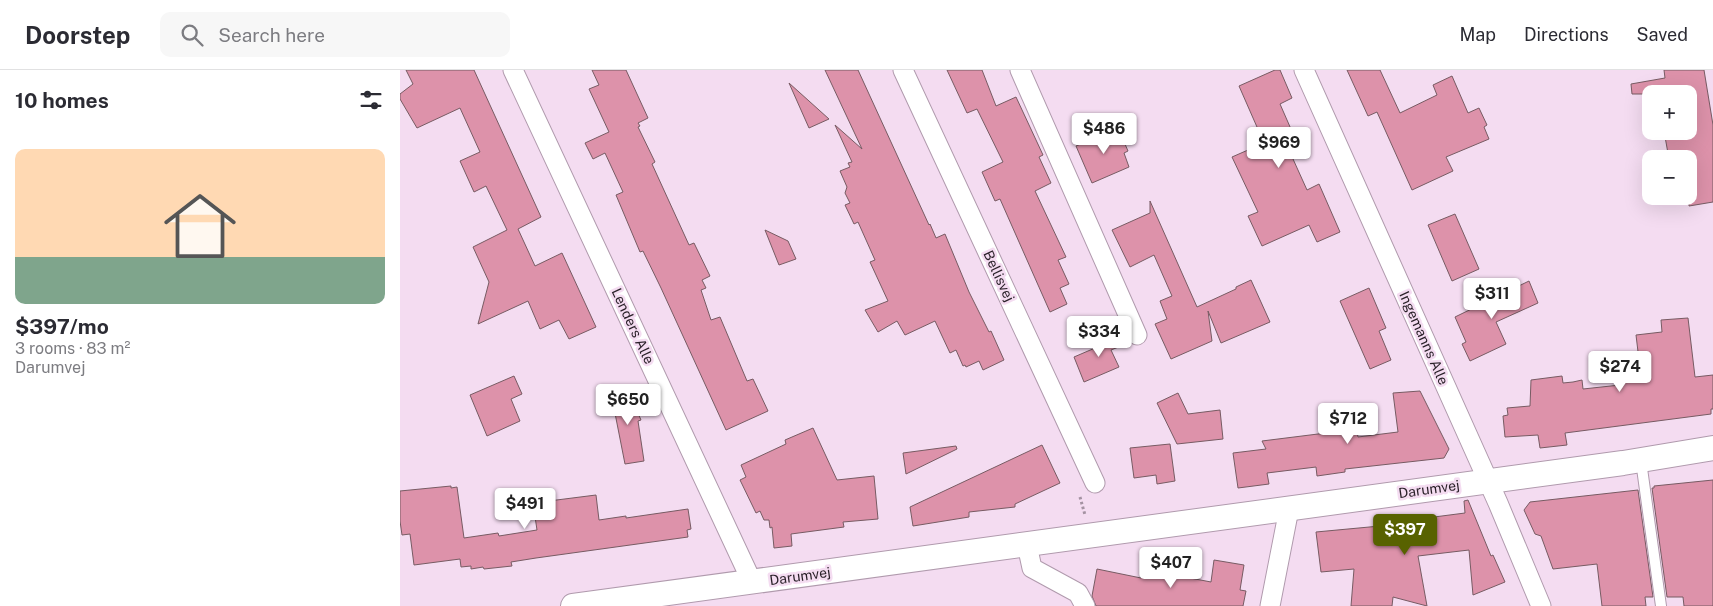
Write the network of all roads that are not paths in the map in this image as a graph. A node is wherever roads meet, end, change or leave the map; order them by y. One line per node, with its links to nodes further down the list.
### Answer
1 (514, 70): 12 (street, Lenders Alle)
2 (903, 70): 9 (street, Bellisvej)
3 (1020, 70): 5 (street)
4 (1304, 70): 8 (street, Ingemanns Alle)
5 (1138, 335)
6 (1713, 448): 7 (street, Darumvej)
7 (1641, 461): 8 (street, Darumvej); 18 (lane)
8 (1488, 481): 10 (street, Darumvej); 17 (street, Ingemanns Alle)
9 (1094, 483)
10 (1289, 509): 11 (street, Darumvej); 16 (street)
11 (1027, 545): 12 (street, Darumvej); 15 (street)
12 (752, 582): 13 (street, Darumvej)
13 (637, 602): 14 (street, Darumvej)
14 (574, 606)
15 (1085, 606)
16 (1270, 606)
17 (1541, 606)
18 (1661, 606)

